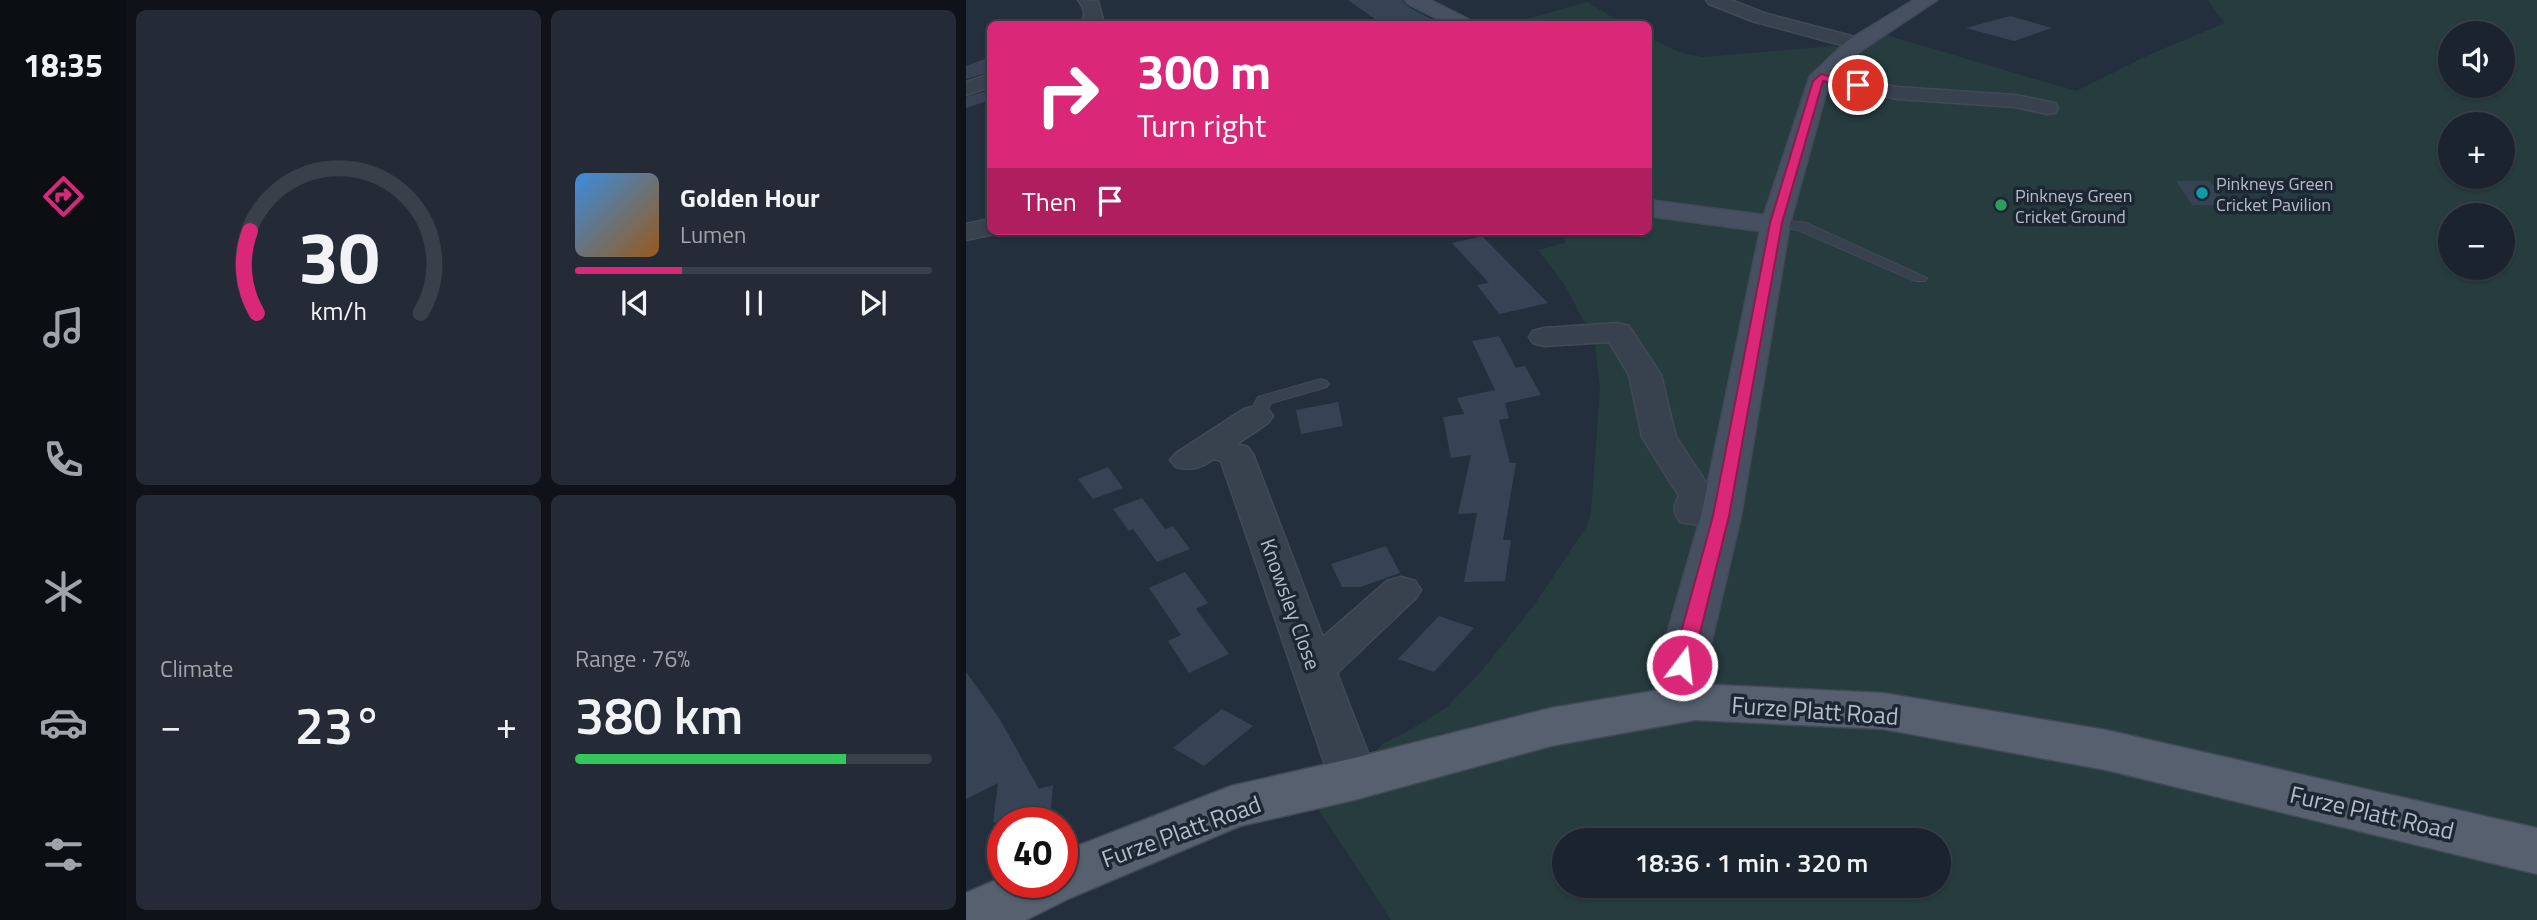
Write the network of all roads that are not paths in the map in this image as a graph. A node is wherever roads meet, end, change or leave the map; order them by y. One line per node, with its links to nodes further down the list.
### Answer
1 (1087, 0): 5 (street)
2 (1415, 0): 6 (street)
3 (1715, 0): 7 (street)
4 (1927, 0): 7 (street)
5 (1093, 21)
6 (1457, 21)
7 (1856, 43): 8 (street)
8 (1821, 77): 11 (street); 13 (street)
9 (987, 81): 10 (street)
10 (966, 89)
11 (2047, 108)
12 (1652, 208): 13 (street)
13 (1776, 224): 16 (lane); 20 (street)
14 (987, 228): 15 (street)
15 (966, 232)
16 (1920, 278)
17 (1544, 337): 20 (street)
18 (1321, 384): 19 (lane)
19 (1256, 416): 22 (street, Knowsley Close)
20 (1721, 516): 23 (street)
21 (1401, 590): 22 (street)
22 (1315, 668): 24 (street, Knowsley Close)
23 (1695, 702): 24 (main road, Furze Platt Road); 25 (main road, Furze Platt Road)
24 (1354, 779): 26 (main road, Furze Platt Road)
25 (2537, 852)
26 (1078, 870)
27 (1015, 898): 28 (main road)
28 (967, 920)

